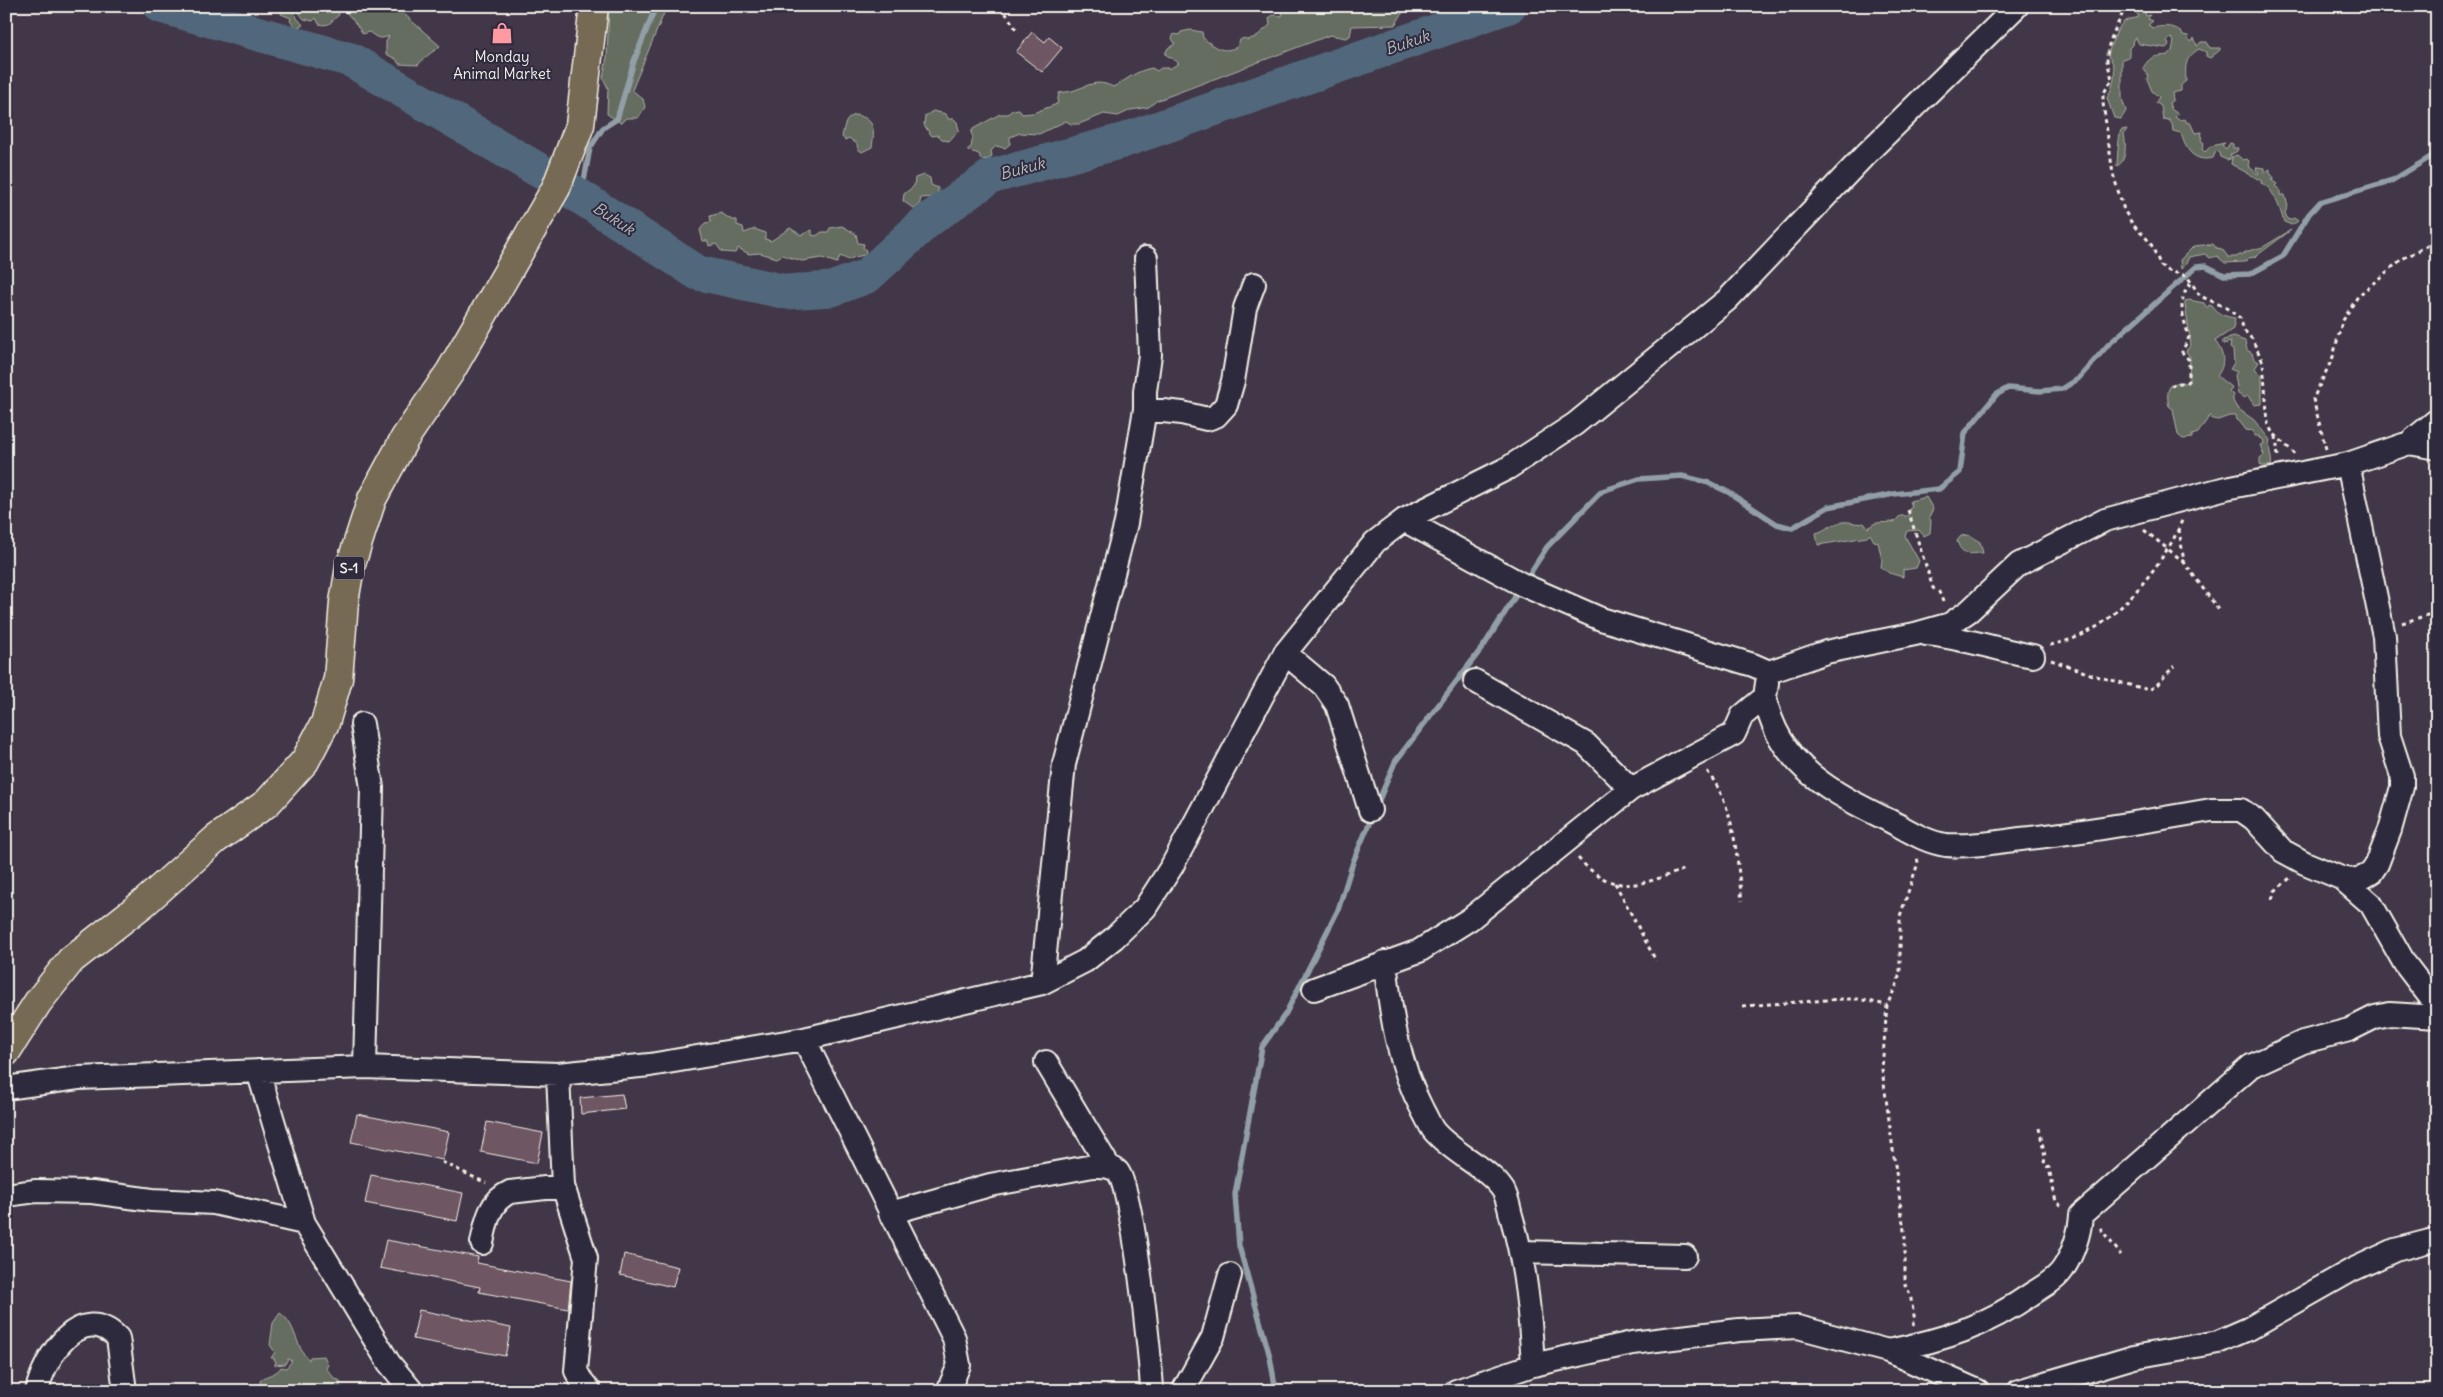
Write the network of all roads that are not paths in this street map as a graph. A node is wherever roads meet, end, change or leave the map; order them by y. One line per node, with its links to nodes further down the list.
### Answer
1 (594, 6): 31 (main road, S-1)
2 (2017, 6): 10 (street)
3 (1146, 258): 5 (street)
4 (1254, 284): 5 (street)
5 (1145, 409): 26 (street)
6 (2437, 420): 7 (street)
7 (2409, 443): 8 (street); 9 (street)
8 (2437, 448)
9 (2348, 464): 11 (street); 22 (street)
10 (1404, 520): 12 (street); 14 (street)
11 (1915, 634): 13 (street); 14 (street)
12 (1285, 653): 21 (street); 26 (street)
13 (2025, 654)
14 (1769, 672): 16 (street)
15 (1475, 681): 20 (street)
16 (1765, 697): 18 (street); 19 (street)
17 (362, 724): 33 (street)
18 (1734, 734): 19 (street); 20 (street)
19 (1778, 738): 23 (street)
20 (1631, 789): 25 (street)
21 (1370, 810)
22 (2378, 864): 23 (street); 24 (street)
23 (2342, 878): 24 (street)
24 (2375, 911): 28 (street)
25 (1385, 962): 27 (street); 44 (street)
26 (1042, 983): 30 (street)
27 (1314, 989)
28 (2437, 1006)
29 (2437, 1017): 47 (street)
30 (804, 1039): 35 (street); 40 (street)
31 (6, 1052)
32 (1046, 1062): 37 (street)
33 (365, 1067): 34 (street); 35 (street)
34 (258, 1071): 36 (street); 41 (street)
35 (558, 1074): 38 (street)
36 (6, 1088)
37 (1109, 1166): 40 (street); 55 (street)
38 (563, 1186): 43 (street); 53 (street)
39 (6, 1195): 41 (street)
40 (890, 1213): 54 (street)
41 (304, 1223): 52 (street)
42 (2437, 1239): 58 (street)
43 (482, 1243)
44 (1521, 1252): 45 (street); 48 (street)
45 (1685, 1256)
46 (1230, 1275): 56 (street)
47 (1897, 1349): 48 (street); 57 (street)
48 (1533, 1364): 49 (street)
49 (1464, 1389)
50 (37, 1391): 51 (street)
51 (125, 1391)
52 (412, 1391)
53 (590, 1391)
54 (948, 1391)
55 (1152, 1391)
56 (1183, 1391)
57 (1978, 1391)
58 (2019, 1391)

